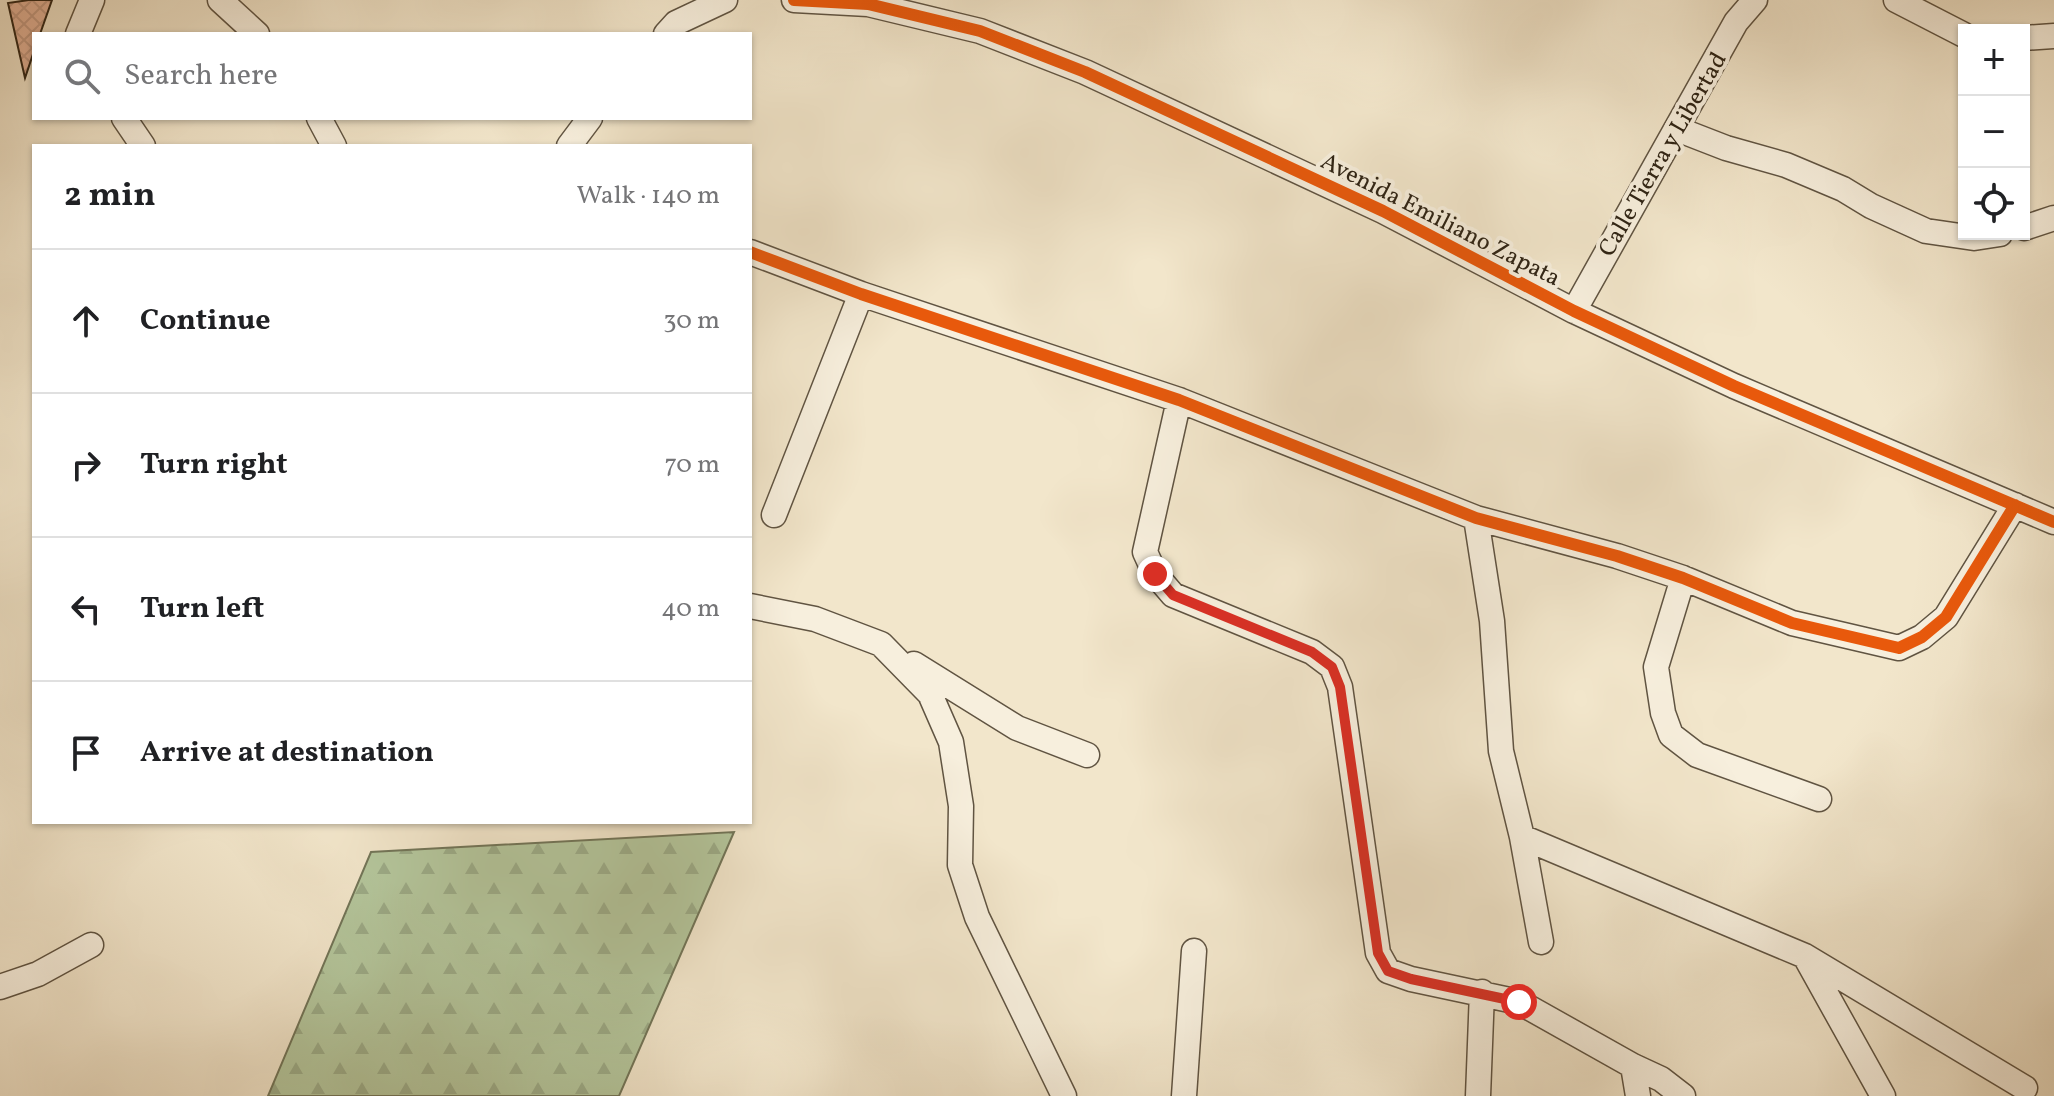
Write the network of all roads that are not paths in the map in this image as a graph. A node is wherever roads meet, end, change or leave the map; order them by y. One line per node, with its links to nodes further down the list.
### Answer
1 (92, 0): 7 (street)
2 (220, 0): 8 (street)
3 (725, 0): 9 (street)
4 (794, 0): 25 (street, Avenida Emiliano Zapata)
5 (1755, 0): 16 (street, Calle Tierra y Libertad)
6 (1896, 0): 10 (street)
7 (79, 32)
8 (255, 32)
9 (668, 32)
10 (1958, 32)
11 (2054, 36): 12 (street)
12 (2030, 38)
13 (125, 120): 17 (street)
14 (320, 120): 18 (street)
15 (588, 120): 19 (street)
16 (1677, 129): 22 (street); 25 (street, Calle Tierra y Libertad)
17 (142, 144)
18 (333, 144)
19 (570, 144)
20 (2054, 218): 21 (street)
21 (2030, 226)
22 (1958, 236)
23 (752, 253): 24 (street)
24 (861, 294): 26 (street); 28 (street)
25 (1574, 311): 27 (street, Avenida Emiliano Zapata)
26 (1179, 400): 29 (street); 42 (street)
27 (2015, 505): 30 (street, Avenida Emiliano Zapata); 31 (street)
28 (774, 515)
29 (1476, 518): 31 (street); 36 (street)
30 (2054, 522)
31 (1683, 578): 35 (street)
32 (752, 606): 33 (street)
33 (881, 644): 34 (street); 45 (street)
34 (1087, 755)
35 (1819, 799)
36 (1522, 837): 37 (street); 40 (street)
37 (1541, 942)
38 (91, 945): 41 (street)
39 (1194, 951): 46 (street)
40 (1805, 956): 44 (street); 50 (street)
41 (0, 987)
42 (1482, 992): 43 (street); 47 (street)
43 (1633, 1066): 48 (street); 49 (street)
44 (2025, 1088)
45 (1064, 1096)
46 (1184, 1096)
47 (1478, 1096)
48 (1638, 1096)
49 (1683, 1096)
50 (1883, 1096)

